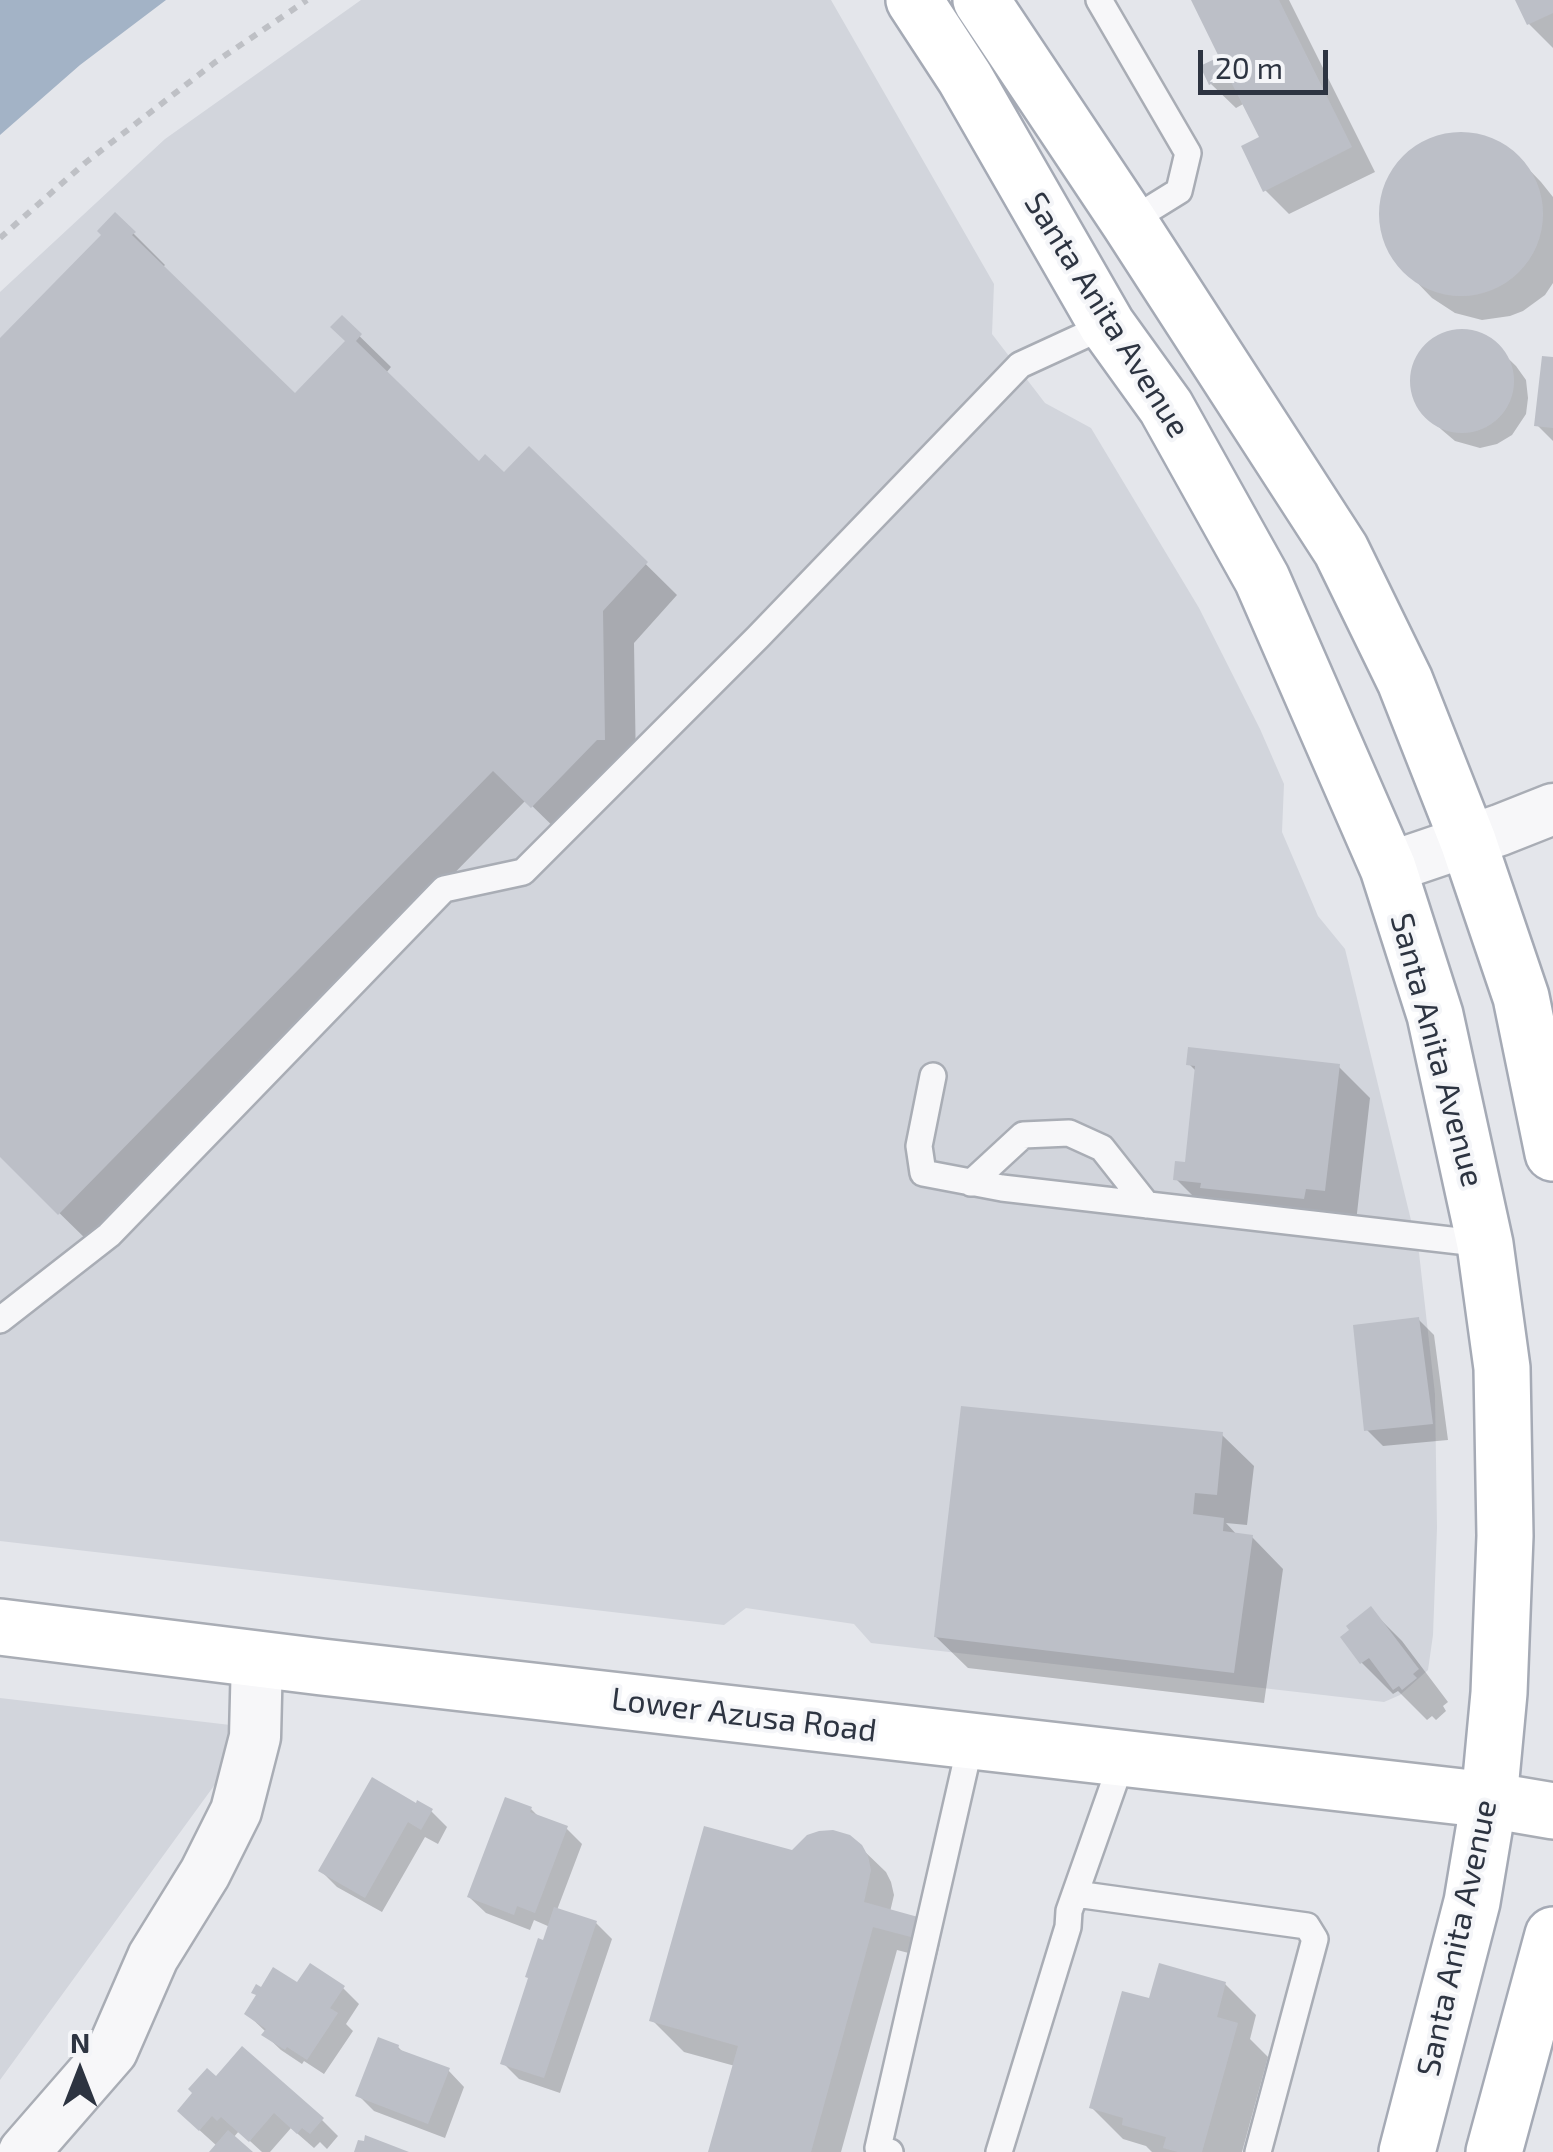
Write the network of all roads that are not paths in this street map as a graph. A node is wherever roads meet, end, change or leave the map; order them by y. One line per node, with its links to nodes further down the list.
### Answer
1 (1099, 0): 3 (lane)
2 (968, 16): 3 (main road, Santa Anita Avenue); 4 (main road, Santa Anita Avenue)
3 (1130, 222): 5 (main road, Santa Anita Avenue)
4 (1107, 326): 5 (main road); 8 (main road, Santa Anita Avenue); 14 (lane)
5 (1294, 476): 7 (main road, Santa Anita Avenue)
6 (1553, 810): 7 (street)
7 (1468, 842): 8 (street); 10 (main road, Santa Anita Avenue)
8 (1388, 868): 13 (main road, Santa Anita Avenue)
9 (933, 1076): 11 (lane)
10 (1553, 1152)
11 (972, 1183): 12 (lane); 12 (lane)
12 (1147, 1204): 13 (lane)
13 (1486, 1244): 19 (main road, Santa Anita Avenue)
14 (0, 1320)
15 (0, 1627): 16 (main road, Lower Azusa Road)
16 (257, 1657): 17 (main road, Lower Azusa Road); 23 (street)
17 (971, 1741): 18 (main road, Lower Azusa Road); 24 (lane)
18 (1123, 1758): 19 (main road, Lower Azusa Road); 21 (lane)
19 (1489, 1800): 20 (main road, Lower Azusa Road); 27 (main road, Santa Anita Avenue)
20 (1553, 1811)
21 (1076, 1894): 25 (lane); 26 (lane)
22 (1553, 1936): 28 (main road)
23 (24, 2152)
24 (890, 2152)
25 (999, 2152)
26 (1258, 2152)
27 (1407, 2152)
28 (1494, 2152)

